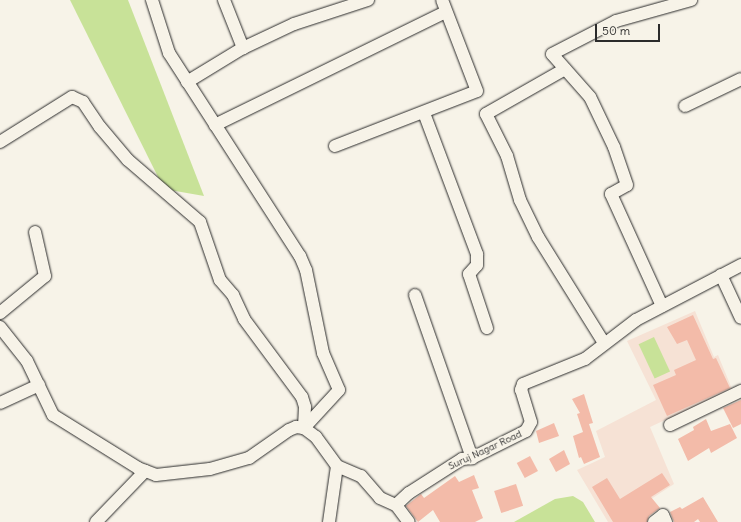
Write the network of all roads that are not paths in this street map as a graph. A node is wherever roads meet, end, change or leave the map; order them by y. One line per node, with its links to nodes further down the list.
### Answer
1 (152, 0): 10 (street)
2 (224, 0): 7 (street)
3 (368, 0): 7 (street)
4 (442, 0): 6 (street)
5 (691, 0): 8 (street)
6 (446, 12): 12 (street); 13 (street)
7 (243, 48): 10 (street)
8 (566, 69): 20 (street); 25 (street)
9 (741, 79): 11 (street)
10 (187, 82): 13 (street)
11 (685, 106)
12 (424, 113): 15 (street); 24 (street)
13 (215, 125): 30 (street)
14 (0, 142): 30 (street)
15 (335, 146)
16 (35, 232): 21 (street)
17 (741, 265): 18 (street, Suruj Nagar Road)
18 (721, 275): 20 (street, Suruj Nagar Road); 22 (street)
19 (416, 295): 31 (street)
20 (662, 306): 25 (street, Suruj Nagar Road)
21 (0, 313)
22 (741, 318)
23 (0, 327): 26 (street)
24 (487, 328)
25 (604, 343): 31 (street, Suruj Nagar Road)
26 (38, 385): 28 (street); 33 (street)
27 (741, 391): 29 (street)
28 (0, 403)
29 (670, 425)
30 (304, 428): 32 (street); 33 (street)
31 (472, 458): 34 (street, Suruj Nagar Road)
32 (337, 466): 34 (street); 36 (street)
33 (145, 471): 35 (street)
34 (396, 505): 37 (street)
35 (96, 522)
36 (329, 522)
37 (409, 522)

